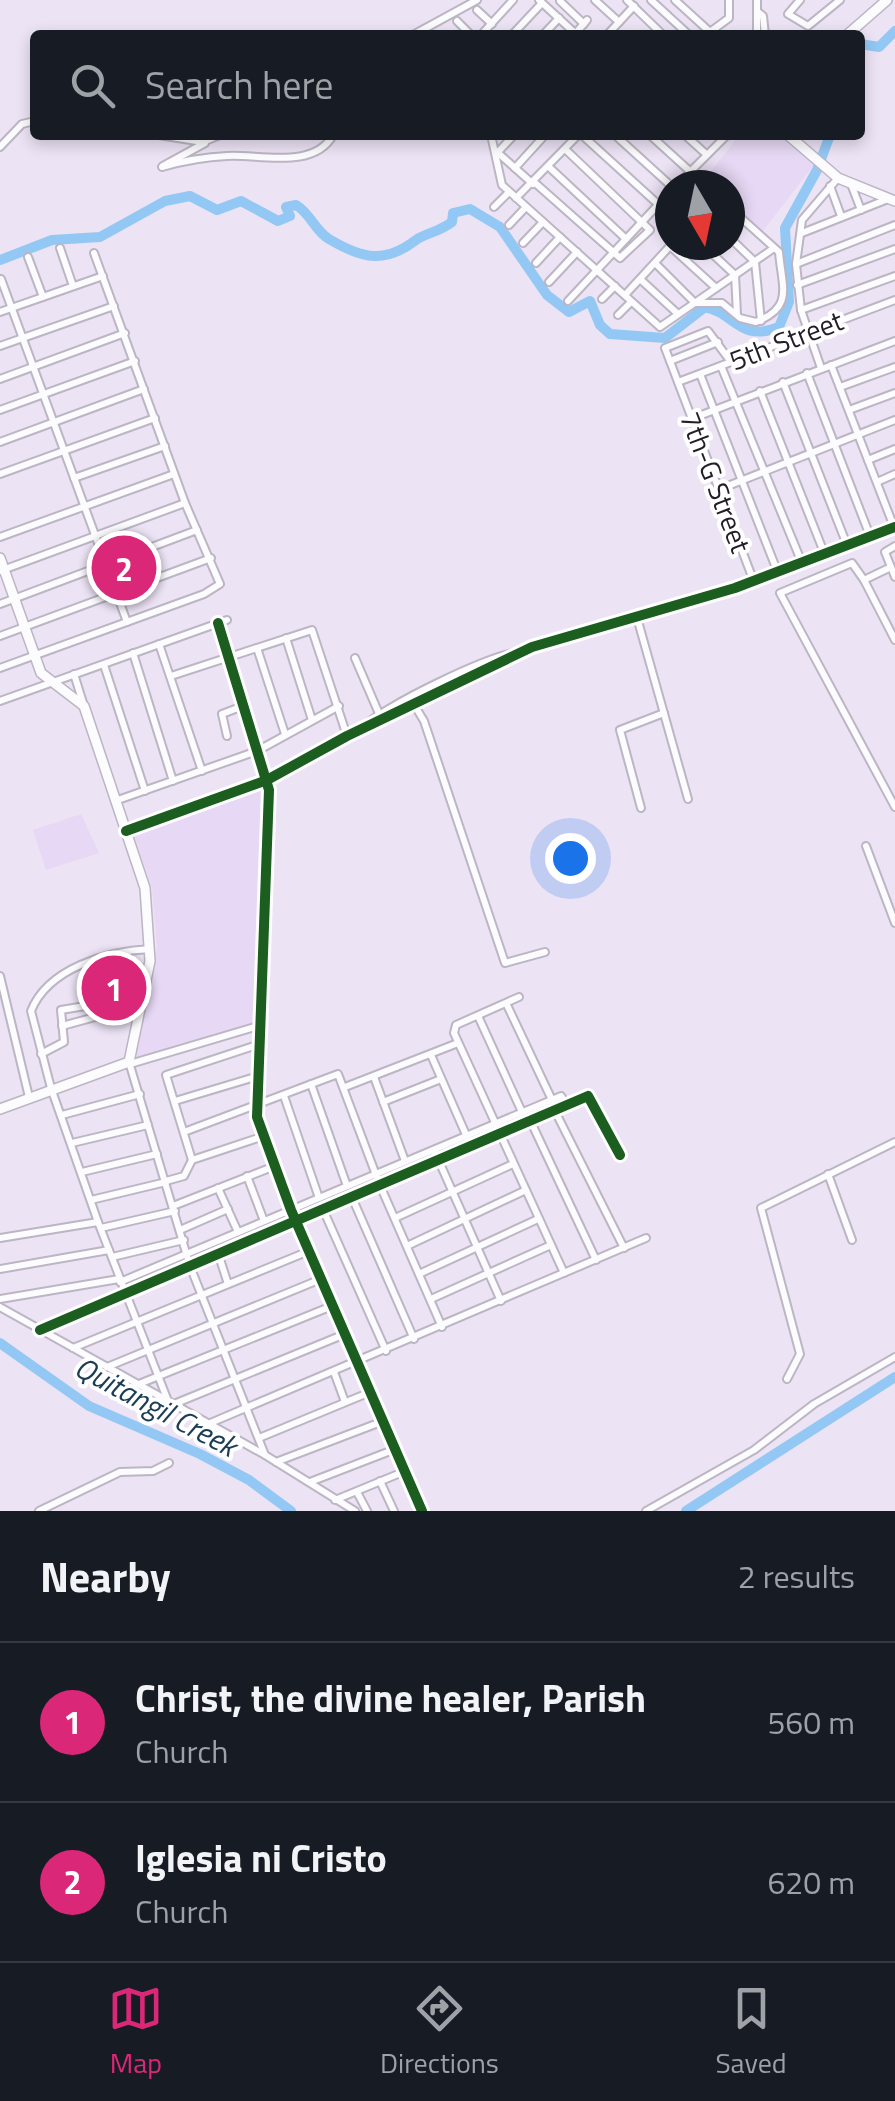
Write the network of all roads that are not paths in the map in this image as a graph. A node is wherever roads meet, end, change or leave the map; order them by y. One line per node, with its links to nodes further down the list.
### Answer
1 (477, 0): 21 (street)
2 (500, 0): 13 (street)
3 (594, 0): 19 (street)
4 (651, 0): 30 (street)
5 (675, 0): 31 (street)
6 (729, 0): 32 (street)
7 (757, 0): 16 (street)
8 (800, 0): 9 (street)
9 (840, 0)
10 (888, 0): 35 (street)
11 (541, 1): 17 (street); 24 (street)
12 (560, 1): 27 (street)
13 (510, 3): 20 (street)
14 (631, 3): 19 (street); 29 (street)
15 (477, 10): 20 (street)
16 (757, 11): 33 (street); 34 (street)
17 (559, 18): 25 (street); 26 (street)
18 (457, 21): 22 (street)
19 (618, 22): 28 (street)
20 (492, 24): 23 (street)
21 (422, 30)
22 (466, 30)
23 (486, 30)
24 (516, 30)
25 (548, 30)
26 (571, 30)
27 (579, 30)
28 (611, 30)
29 (659, 30)
30 (684, 30)
31 (708, 30)
32 (713, 30)
33 (758, 30)
34 (765, 30)
35 (853, 30)
36 (30, 122): 49 (street)
37 (209, 140): 38 (street)
38 (328, 140)
39 (493, 140): 51 (street)
40 (508, 140): 51 (street)
41 (541, 140): 54 (street)
42 (575, 140): 50 (street)
43 (586, 140): 65 (street)
44 (620, 140): 57 (street)
45 (656, 140): 55 (street)
46 (691, 140): 52 (street)
47 (721, 140): 52 (street)
48 (793, 140): 58 (street)
49 (0, 147)
50 (565, 149): 53 (street); 71 (street)
51 (496, 151): 54 (street); 62 (street)
52 (706, 154): 56 (street)
53 (548, 167): 59 (street); 78 (street)
54 (515, 168): 59 (street)
55 (689, 170)
56 (691, 170)
57 (655, 172)
58 (838, 178): 60 (street); 61 (street)
59 (533, 183): 63 (street); 84 (street)
60 (851, 184): 64 (street); 69 (street)
61 (830, 186): 70 (street); 76 (street)
62 (509, 192): 63 (street); 66 (street)
63 (516, 198): 67 (street)
64 (892, 200): 69 (street)
65 (655, 201)
66 (494, 207)
67 (526, 207): 72 (street); 74 (street)
68 (655, 207): 71 (street)
69 (861, 210): 70 (street)
70 (842, 216): 76 (street)
71 (643, 220): 78 (street); 84 (street)
72 (543, 222): 77 (street); 79 (street)
73 (745, 222): 81 (street)
74 (509, 224)
75 (895, 226): 94 (street)
76 (802, 233): 94 (street)
77 (560, 237): 83 (street); 92 (street)
78 (626, 238): 84 (street)
79 (523, 244)
80 (60, 248): 102 (street)
81 (774, 248): 91 (street); 120 (street)
82 (895, 249): 104 (street)
83 (576, 252): 95 (street); 101 (street)
84 (612, 252): 95 (street)
85 (94, 253): 97 (street)
86 (745, 253): 91 (street)
87 (28, 257): 107 (street)
88 (657, 260): 93 (street)
89 (687, 260): 105 (street)
90 (719, 260): 96 (street)
91 (754, 262): 96 (street); 120 (street)
92 (536, 263)
93 (654, 263): 100 (street); 112 (street)
94 (796, 264): 104 (street)
95 (596, 270): 103 (street); 110 (street)
96 (735, 275): 105 (street); 118 (street)
97 (103, 276): 102 (street); 113 (street)
98 (895, 276): 115 (street)
99 (1, 279): 114 (street)
100 (640, 279): 106 (street); 117 (street)
101 (549, 282)
102 (73, 286): 107 (street)
103 (615, 286): 106 (street); 108 (street)
104 (796, 286): 115 (street)
105 (716, 288): 112 (street)
106 (625, 296): 111 (street)
107 (43, 297): 114 (street)
108 (602, 299)
109 (895, 300): 121 (street, 5th Street)
110 (568, 301)
111 (632, 302): 117 (street); 119 (street)
112 (695, 303): 117 (street); 118 (street)
113 (114, 306): 122 (street); 123 (street)
114 (12, 308): 116 (street); 123 (street)
115 (801, 310): 121 (street)
116 (0, 312)
117 (678, 314)
118 (736, 314): 120 (street)
119 (618, 315)
120 (761, 320)
121 (808, 331): 129 (street, 5th Street); 134 (street)
122 (124, 333): 127 (street); 132 (street)
123 (22, 338): 126 (street); 132 (street)
124 (895, 341): 130 (street)
125 (718, 342): 128 (street); 128 (street); 129 (street)
126 (0, 346)
127 (135, 361): 141 (street); 144 (street)
128 (670, 361): 138 (street, 7th-G Street)
129 (731, 362): 131 (street, 5th Street)
130 (831, 364): 134 (street); 140 (street)
131 (721, 366): 136 (street, 5th Street); 145 (street)
132 (33, 367): 137 (street); 144 (street)
133 (895, 367): 140 (street)
134 (822, 368): 135 (street)
135 (807, 373): 139 (street); 155 (street)
136 (700, 374): 138 (street, 5th Street); 147 (street)
137 (0, 379)
138 (678, 382): 150 (street, 7th-G Street)
139 (783, 382): 142 (street); 159 (street)
140 (840, 387): 148 (street)
141 (144, 389): 149 (street); 152 (street)
142 (760, 391): 145 (street); 161 (street)
143 (895, 393): 148 (street)
144 (44, 394): 146 (street); 152 (street)
145 (736, 401): 147 (street); 162 (street)
146 (0, 410)
147 (714, 410): 150 (street); 167 (street)
148 (849, 410): 153 (street)
149 (155, 418): 156 (street); 158 (street)
150 (692, 419): 169 (street, 7th-G Street)
151 (895, 420): 153 (street)
152 (54, 423): 154 (street); 158 (street)
153 (858, 434): 155 (street); 160 (street)
154 (0, 442)
155 (834, 443): 159 (street); 178 (street)
156 (165, 446): 164 (street); 166 (street)
157 (895, 449): 160 (street)
158 (64, 450): 163 (street); 166 (street)
159 (811, 453): 161 (street); 179 (street)
160 (868, 460): 168 (street)
161 (789, 461): 162 (street); 181 (street)
162 (766, 471): 167 (street); 184 (street)
163 (0, 474)
164 (174, 474): 171 (street); 173 (street)
165 (895, 474): 168 (street)
166 (74, 478): 173 (street)
167 (742, 481): 169 (street); 188 (street)
168 (877, 482): 172 (street)
169 (720, 489): 191 (street, 7th-G Street)
170 (895, 501): 172 (street)
171 (185, 503): 175 (street); 177 (street)
172 (885, 504): 174 (street)
173 (84, 506): 176 (street); 177 (street)
174 (894, 527): 178 (street)
175 (197, 530): 183 (street); 185 (street)
176 (0, 536)
177 (95, 536): 185 (street); 187 (street)
178 (870, 536): 179 (street)
179 (847, 545): 181 (street)
180 (895, 546): 186 (street)
181 (825, 554): 184 (street)
182 (0, 558): 187 (street)
183 (211, 558): 192 (street); 197 (street)
184 (802, 563): 188 (street)
185 (107, 566): 192 (street); 193 (street)
186 (891, 567): 189 (street); 190 (street)
187 (2, 570): 193 (street)
188 (778, 572): 191 (street)
189 (895, 576)
190 (864, 580): 202 (street); 232 (street)
191 (754, 582): 195 (street)
192 (117, 593): 197 (street); 199 (street)
193 (14, 598): 194 (street); 199 (street)
194 (0, 604)
195 (636, 614): 215 (street); 219 (street)
196 (228, 620): 198 (street)
197 (127, 622): 206 (street)
198 (218, 623): 203 (street); 207 (street)
199 (24, 627): 200 (street); 206 (street)
200 (0, 636)
201 (286, 638): 204 (street); 218 (street); 221 (street)
202 (895, 640)
203 (159, 644): 205 (street); 212 (street)
204 (258, 648): 207 (street); 222 (street)
205 (133, 654): 209 (street); 228 (street)
206 (35, 655): 210 (street); 213 (street)
207 (228, 657): 212 (street); 217 (street)
208 (354, 658): 220 (street)
209 (104, 665): 211 (street); 229 (street)
210 (0, 668)
211 (74, 674): 213 (street); 216 (street)
212 (170, 676): 226 (street)
213 (51, 684): 214 (street); 216 (street)
214 (0, 701)
215 (412, 701): 220 (street); 238 (street)
216 (84, 706): 231 (street)
217 (243, 706): 223 (street); 225 (street)
218 (339, 706): 221 (street); 224 (street)
219 (664, 714): 230 (street); 233 (street)
220 (381, 718): 224 (street)
221 (312, 720): 222 (street)
222 (284, 734): 225 (street)
223 (227, 736)
224 (347, 736): 227 (street)
225 (257, 751): 226 (street); 227 (street)
226 (202, 771): 228 (street)
227 (267, 780): 234 (street); 246 (street)
228 (174, 781): 229 (street)
229 (145, 790): 231 (street)
230 (688, 799)
231 (115, 800): 234 (street)
232 (895, 807)
233 (641, 808)
234 (126, 831): 237 (street)
235 (866, 846): 236 (street)
236 (895, 923)
237 (151, 949): 243 (street); 249 (street)
238 (545, 952)
239 (0, 976): 260 (street)
240 (519, 998): 241 (street)
241 (507, 1004): 244 (street); 261 (street)
242 (118, 1010): 243 (street); 245 (street); 245 (street)
243 (139, 1014): 251 (street)
244 (478, 1016): 247 (street); 268 (street)
245 (62, 1026): 249 (street)
246 (258, 1026): 248 (street); 251 (street)
247 (458, 1043): 250 (street); 271 (street)
248 (257, 1045): 252 (street); 262 (street)
249 (42, 1054): 256 (street)
250 (430, 1055): 253 (street); 254 (street)
251 (130, 1063): 256 (street); 258 (street)
252 (256, 1077): 262 (street); 265 (street)
253 (374, 1077): 257 (street); 263 (street)
254 (441, 1079): 263 (street); 276 (street)
255 (311, 1084): 257 (street); 259 (street); 293 (street)
256 (52, 1088): 260 (street); 269 (street)
257 (345, 1088): 288 (street)
258 (140, 1094): 269 (street); 272 (street)
259 (284, 1096): 265 (street); 298 (street)
260 (30, 1097): 266 (street)
261 (552, 1100): 264 (street); 268 (street)
262 (175, 1102): 273 (street)
263 (384, 1102): 284 (street)
264 (567, 1105): 267 (street); 281 (street)
265 (255, 1108): 273 (street); 275 (street)
266 (0, 1109)
267 (556, 1111): 270 (street); 319 (street)
268 (522, 1112): 271 (street)
269 (62, 1114): 278 (street)
270 (530, 1122): 274 (street); 324 (street)
271 (494, 1124): 274 (street); 276 (street)
272 (149, 1125): 278 (street); 280 (street)
273 (184, 1132): 282 (street)
274 (499, 1134): 283 (street); 285 (street)
275 (264, 1136): 282 (street); 286 (street)
276 (466, 1137): 279 (street)
277 (895, 1142): 289 (street)
278 (72, 1143): 287 (street)
279 (434, 1150): 283 (street); 284 (street)
280 (157, 1154): 287 (street); 291 (street)
281 (620, 1155)
282 (192, 1160): 291 (street)
283 (438, 1160): 292 (street); 296 (street)
284 (405, 1162): 288 (street)
285 (513, 1164): 295 (street); 296 (street)
286 (275, 1166): 290 (street); 303 (street)
287 (82, 1172): 299 (street)
288 (376, 1174): 292 (street); 293 (street)
289 (828, 1174): 315 (street); 355 (street)
290 (247, 1176): 294 (street); 308 (street)
291 (166, 1182): 299 (street); 301 (street)
292 (380, 1183): 297 (street); 305 (street)
293 (347, 1186): 298 (street)
294 (218, 1188): 301 (street); 302 (street)
295 (526, 1190): 304 (street); 307 (street)
296 (452, 1191): 304 (street); 305 (street)
297 (351, 1195): 300 (street); 345 (street)
298 (319, 1198): 303 (street)
299 (91, 1200): 309 (street)
300 (322, 1208): 306 (street); 348 (street)
301 (174, 1209): 309 (street); 310 (street)
302 (228, 1209): 310 (street); 311 (street)
303 (292, 1210): 306 (street); 308 (street)
304 (464, 1217): 316 (street); 318 (street)
305 (395, 1218): 318 (street)
306 (296, 1219): 320 (street); 322 (street)
307 (538, 1219): 316 (street); 317 (street)
308 (264, 1222): 311 (street)
309 (100, 1225): 312 (street); 321 (street)
310 (180, 1230): 314 (street)
311 (238, 1232): 323 (street)
312 (0, 1238)
313 (646, 1238): 319 (street)
314 (184, 1240): 321 (street); 323 (street)
315 (852, 1240)
316 (476, 1245): 328 (street); 329 (street)
317 (551, 1245): 327 (street); 329 (street)
318 (407, 1246): 328 (street)
319 (624, 1248): 324 (street)
320 (309, 1251): 330 (street); 332 (street)
321 (110, 1254): 326 (street); 331 (street)
322 (218, 1254): 325 (street); 332 (street)
323 (187, 1255): 325 (street); 331 (street)
324 (596, 1260): 327 (street)
325 (190, 1266): 333 (street); 334 (street)
326 (0, 1269)
327 (564, 1273): 337 (street)
328 (419, 1274): 336 (street)
329 (488, 1274): 336 (street); 337 (street)
330 (321, 1278): 338 (street); 341 (street)
331 (119, 1280): 333 (street); 335 (street)
332 (228, 1284): 334 (street)
333 (124, 1292): 340 (street); 343 (street)
334 (202, 1294): 340 (street); 341 (street)
335 (0, 1299)
336 (430, 1300): 342 (street)
337 (502, 1301): 342 (street)
338 (332, 1306): 344 (street); 349 (street)
339 (0, 1307): 343 (street)
340 (135, 1321): 346 (street); 347 (street)
341 (214, 1323): 347 (street); 349 (street)
342 (442, 1326): 345 (street)
343 (40, 1330): 346 (street)
344 (344, 1334): 351 (street); 356 (street)
345 (414, 1339): 348 (street)
346 (72, 1349): 352 (street)
347 (147, 1350): 352 (street); 354 (street)
348 (386, 1351): 351 (street)
349 (225, 1352): 354 (street); 356 (street)
350 (895, 1357): 379 (street)
351 (356, 1363): 353 (street); 358 (street)
352 (106, 1367): 357 (street)
353 (334, 1372): 360 (street); 361 (street)
354 (158, 1376): 357 (street); 359 (street)
355 (787, 1379)
356 (235, 1380): 359 (street); 361 (street)
357 (137, 1385): 359 (street)
358 (368, 1393): 360 (street); 362 (street)
359 (171, 1402): 363 (street)
360 (345, 1402): 364 (street)
361 (246, 1408): 363 (street); 364 (street)
362 (381, 1422): 365 (street); 367 (street)
363 (208, 1424): 366 (street)
364 (258, 1438): 366 (street)
365 (393, 1450): 369 (street); 371 (street)
366 (265, 1454): 367 (street)
367 (276, 1462): 371 (street)
368 (169, 1463): 374 (street)
369 (403, 1472): 370 (street); 378 (street)
370 (380, 1481): 372 (street); 377 (street)
371 (310, 1482): 373 (street)
372 (357, 1492): 373 (street); 376 (street)
373 (334, 1500): 375 (street)
374 (39, 1511)
375 (355, 1511)
376 (367, 1511)
377 (394, 1511)
378 (422, 1511)
379 (646, 1511)

